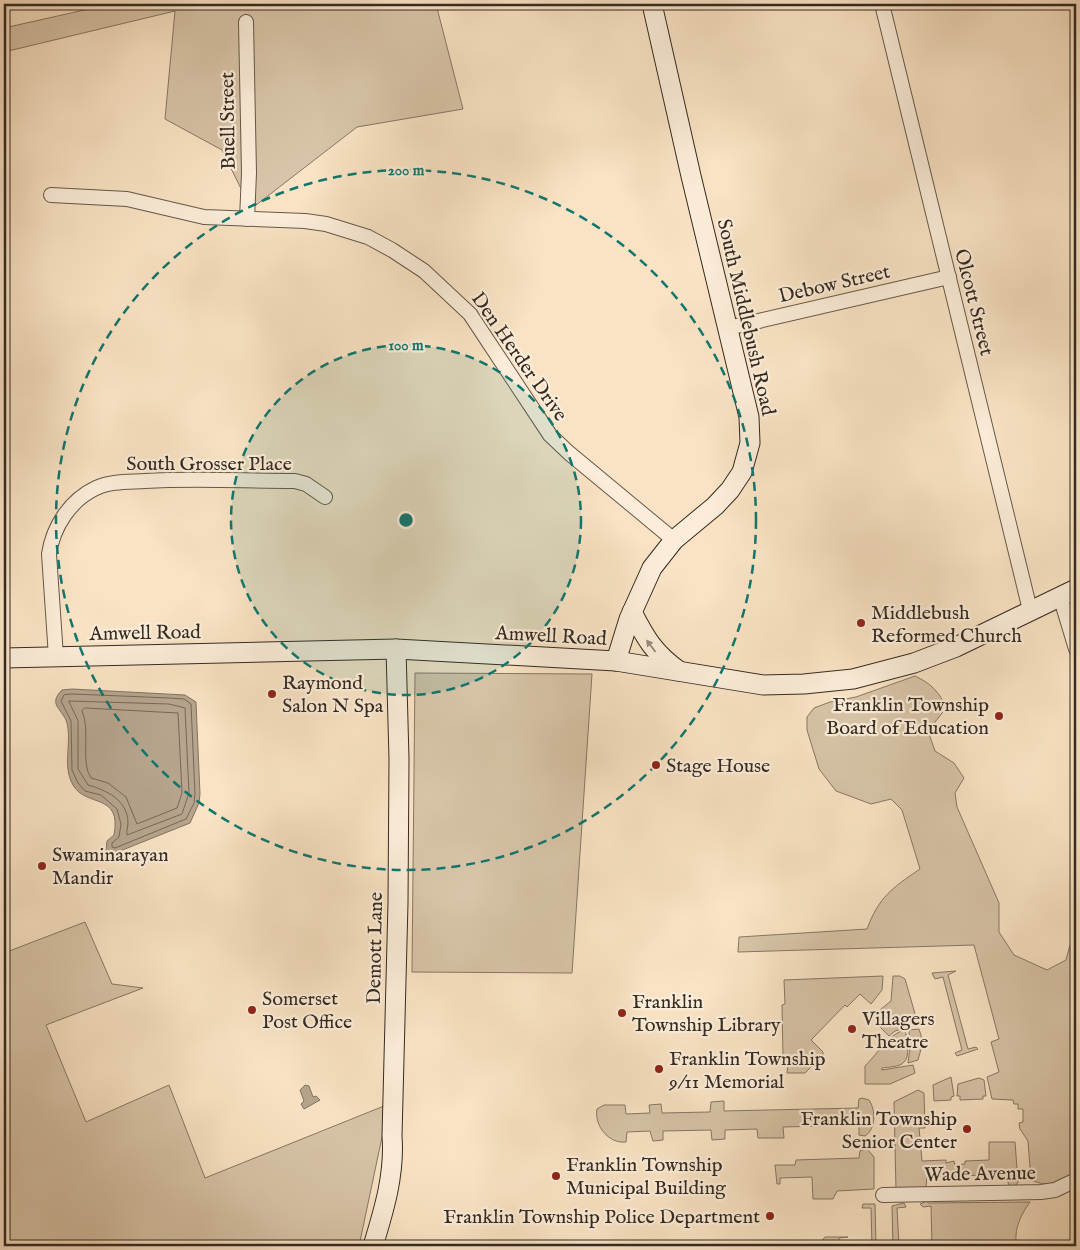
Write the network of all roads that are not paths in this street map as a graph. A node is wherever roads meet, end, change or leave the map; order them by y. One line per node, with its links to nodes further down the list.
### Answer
1 (652, 4): 7 (street, South Middlebush Road)
2 (882, 4): 6 (street, Olcott Street)
3 (246, 22): 5 (street, Buell Street)
4 (51, 195): 5 (street, Den Herder Drive)
5 (247, 219): 9 (street, Den Herder Drive)
6 (949, 277): 7 (street, Debow Street); 11 (street, Olcott Street)
7 (728, 328): 9 (street, South Middlebush Road)
8 (325, 497): 15 (street, South Grosser Place)
9 (674, 540): 12 (street, South Middlebush Road)
10 (1068, 593): 11 (street, Amwell Road); 14 (street)
11 (1030, 610): 18 (street, Amwell Road)
12 (632, 612): 17 (street, South Middlebush Road); 18 (street, one-way to 12)
13 (396, 649): 15 (street, Amwell Road); 17 (street, Amwell Road); 21 (street, Demott Lane)
14 (1076, 649)
15 (56, 656): 16 (street, Amwell Road)
16 (4, 658)
17 (616, 661): 18 (street, Amwell Road)
18 (680, 672)
19 (1076, 1180): 20 (street, Wade Avenue)
20 (883, 1195)
21 (373, 1246)

